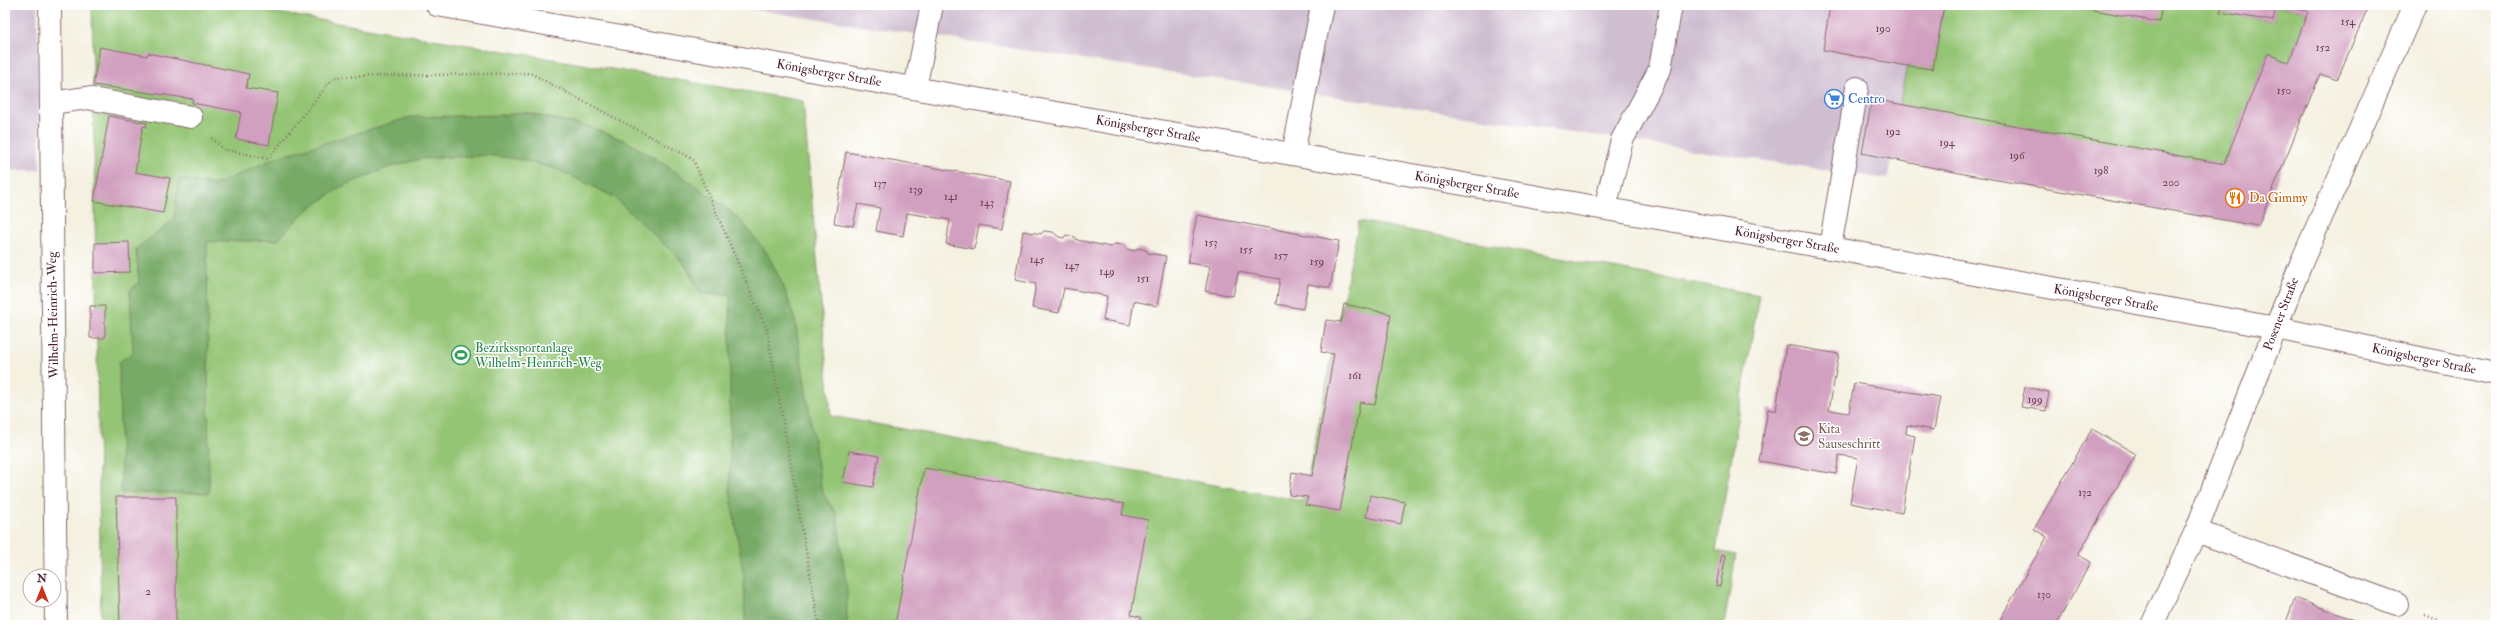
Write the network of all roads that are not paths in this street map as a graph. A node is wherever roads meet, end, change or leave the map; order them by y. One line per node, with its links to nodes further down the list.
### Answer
1 (50, 5): 9 (main road, Wilhelm-Heinrich-Weg)
2 (437, 5): 7 (main road, Königsberger Straße)
3 (932, 5): 7 (main road)
4 (1322, 5): 11 (main road)
5 (1671, 5): 12 (main road)
6 (2415, 5): 14 (main road, Posener Straße)
7 (915, 88): 11 (main road, Königsberger Straße)
8 (1857, 88): 13 (main road)
9 (51, 103): 10 (main road); 18 (main road, Wilhelm-Heinrich-Weg)
10 (191, 117)
11 (1293, 154): 12 (main road, Königsberger Straße)
12 (1605, 208): 13 (main road, Königsberger Straße)
13 (1830, 248): 14 (main road, Königsberger Straße)
14 (2276, 328): 15 (main road, Königsberger Straße); 16 (main road, Posener Straße)
15 (2496, 374)
16 (2196, 531): 17 (main road); 19 (main road, Posener Straße)
17 (2397, 604)
18 (56, 625)
19 (2152, 625)

